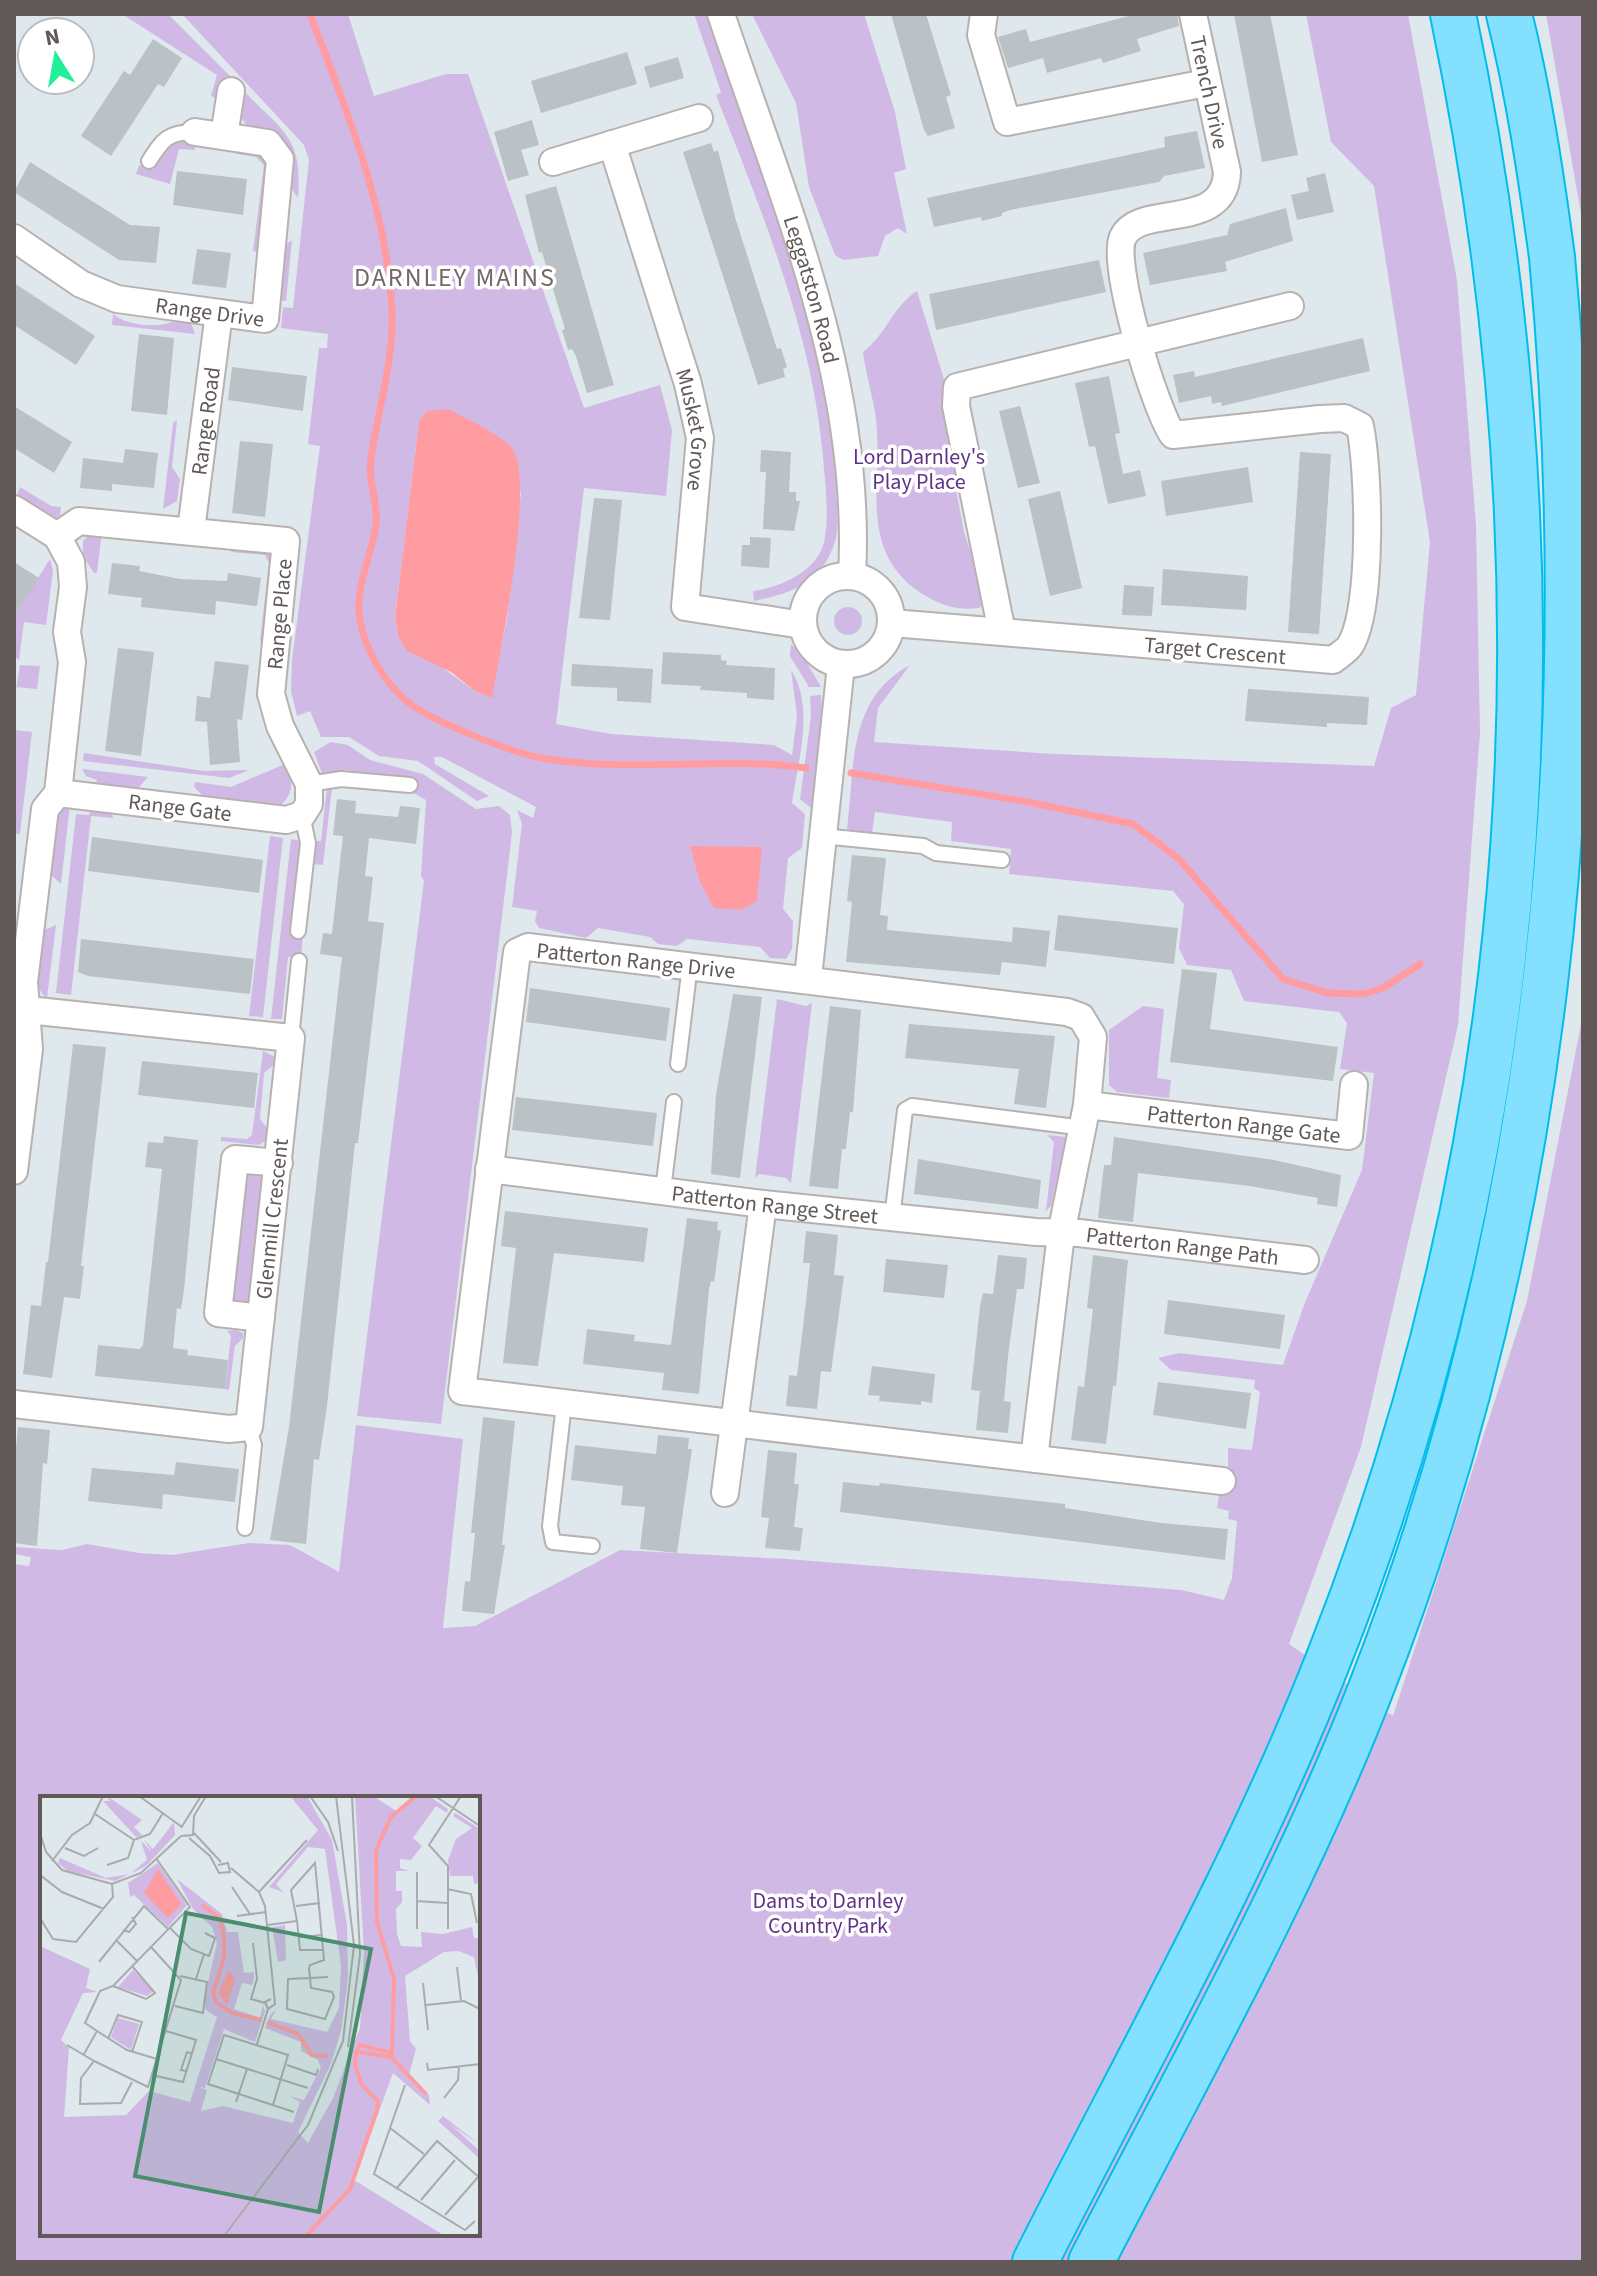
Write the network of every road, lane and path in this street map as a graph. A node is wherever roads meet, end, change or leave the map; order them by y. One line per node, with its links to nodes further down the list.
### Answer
1 (721, 14): 21 (street, Leggatston Road)
2 (984, 14): 6 (street)
3 (1193, 14): 6 (street, Trench Drive)
4 (1453, 14): 60 (highway)
5 (1509, 14): 61 (highway)
6 (1206, 83): 17 (street, Trench Drive)
7 (231, 91): 10 (street)
8 (699, 118): 11 (street)
9 (195, 132): 10 (street, Range Drive); 12 (lane)
10 (224, 136): 16 (street, Range Drive)
11 (612, 144): 13 (street); 23 (street, Musket Grove)
12 (149, 161)
13 (553, 162)
14 (14, 238): 16 (street, Range Drive)
15 (1290, 306): 17 (street)
16 (219, 313): 19 (street, Range Road)
17 (1139, 344): 24 (street); 24 (street, Target Crescent)
18 (14, 509): 20 (street)
19 (191, 530): 20 (street, Range Place); 26 (street, Range Place)
20 (57, 536): 28 (street)
21 (852, 576): 22 (street); 23 (street)
22 (892, 623): 24 (street); 25 (street)
23 (803, 625): 25 (street)
24 (1002, 632)
25 (841, 665): 30 (street)
26 (309, 784): 27 (lane); 29 (street)
27 (410, 785)
28 (58, 793): 29 (street, Range Gate); 36 (street)
29 (302, 815): 32 (lane)
30 (822, 836): 31 (lane); 35 (street)
31 (1002, 860)
32 (298, 931)
33 (299, 961): 37 (lane)
34 (690, 965): 35 (street, Patterton Range Drive); 38 (lane); 43 (street, Patterton Range Drive)
35 (808, 978): 41 (street, Patterton Range Drive)
36 (28, 1010): 37 (street); 44 (street)
37 (291, 1038): 42 (street, Glenmill Crescent)
38 (678, 1064)
39 (1354, 1085): 41 (street, Patterton Range Gate)
40 (674, 1102): 45 (lane)
41 (1086, 1117): 47 (lane); 48 (street, Patterton Range Drive)
42 (279, 1163): 50 (street, Glenmill Crescent); 50 (street)
43 (489, 1169): 45 (street, Patterton Range Street); 52 (street, Patterton Range Drive)
44 (14, 1171)
45 (663, 1190): 46 (street, Patterton Range Street)
46 (763, 1204): 47 (street, Patterton Range Street); 53 (street)
47 (892, 1218): 48 (street, Patterton Range Street)
48 (1061, 1234): 49 (street, Patterton Range Path); 55 (street, Patterton Range Drive)
49 (1305, 1260)
50 (261, 1318): 54 (street, Glenmill Crescent)
51 (14, 1404): 54 (street)
52 (564, 1404): 53 (street, Patterton Range Drive); 59 (lane)
53 (734, 1425): 55 (street, Patterton Range Drive); 57 (street)
54 (249, 1427): 58 (lane)
55 (1034, 1459): 56 (street, Patterton Range Drive)
56 (1222, 1481)
57 (725, 1493)
58 (245, 1528)
59 (592, 1546)
60 (1035, 2262)
61 (1091, 2262)

